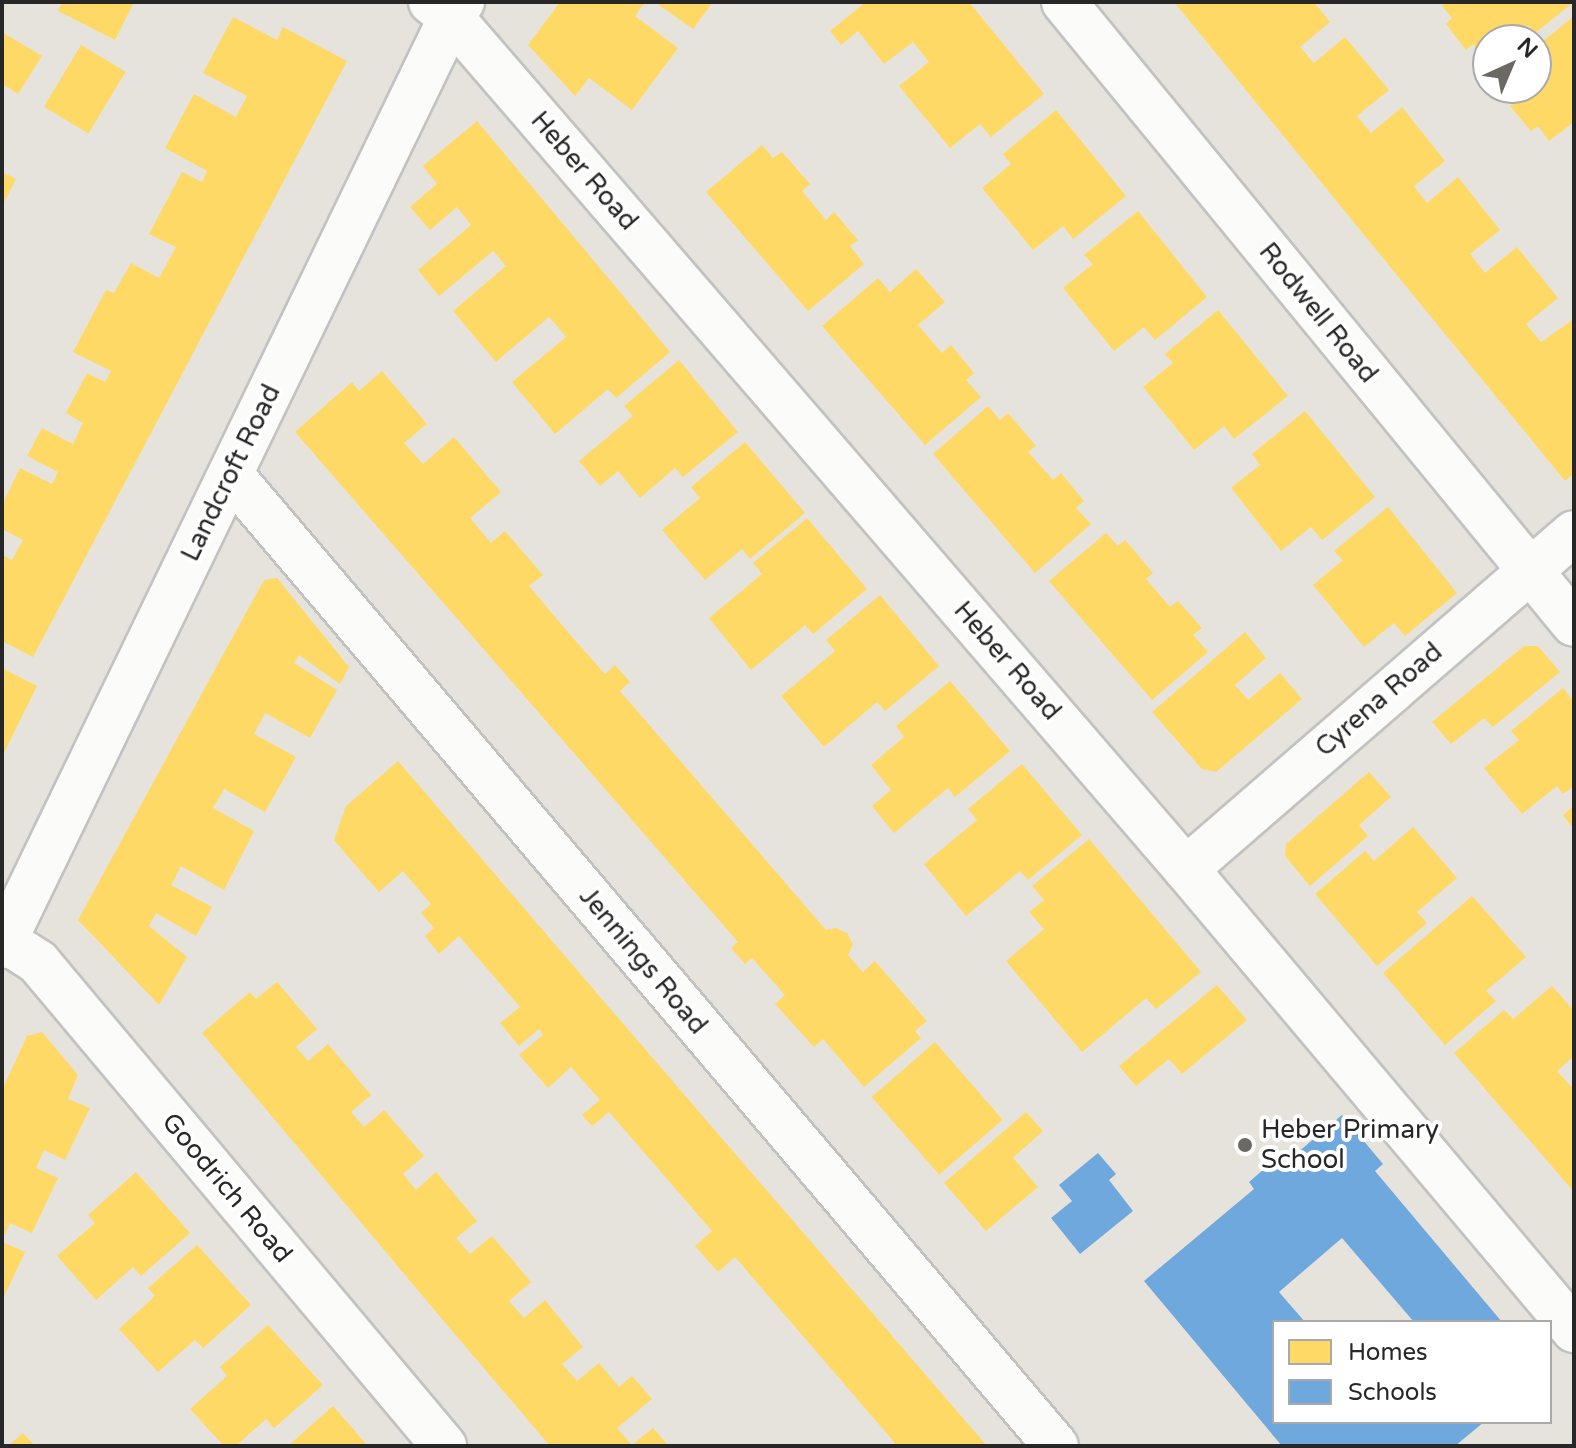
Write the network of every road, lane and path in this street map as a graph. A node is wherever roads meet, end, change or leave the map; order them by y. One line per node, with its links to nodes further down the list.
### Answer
1 (1064, 2): 5 (street, Rodwell Road)
2 (448, 7): 3 (street, Landcroft Road); 7 (street, Heber Road)
3 (231, 475): 8 (street, Landcroft Road); 11 (street, Jennings Road)
4 (1574, 533): 5 (street, Cyrena Road)
5 (1528, 570): 6 (street, Rodwell Road); 7 (street, Cyrena Road)
6 (1574, 624)
7 (1186, 869): 9 (street, Heber Road)
8 (3, 942): 10 (street, Goodrich Road)
9 (1574, 1330)
10 (444, 1446)
11 (1056, 1446)

